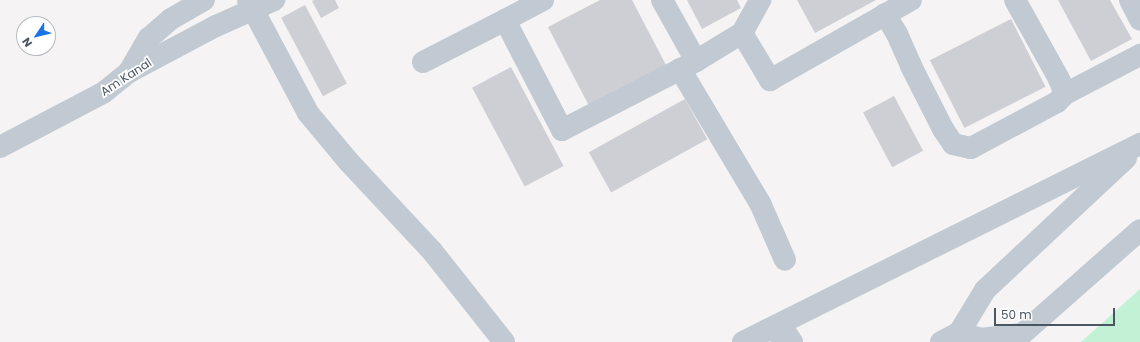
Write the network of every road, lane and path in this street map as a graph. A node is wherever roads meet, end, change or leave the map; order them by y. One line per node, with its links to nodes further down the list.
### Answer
1 (204, 0): 17 (street)
2 (274, 0): 9 (street, Am Kanal)
3 (543, 0): 11 (street)
4 (662, 0): 16 (street)
5 (760, 0): 13 (street)
6 (911, 0): 10 (street)
7 (1015, 0): 18 (street)
8 (1130, 0): 12 (street)
9 (250, 5): 17 (street, Am Kanal); 25 (street)
10 (885, 14): 13 (street); 18 (street)
11 (505, 20): 15 (street); 16 (street)
12 (1140, 20)
13 (742, 33): 16 (street)
14 (1140, 55): 18 (street)
15 (422, 62)
16 (688, 65): 22 (street)
17 (129, 72): 20 (street, Am Kanal)
18 (1065, 94)
19 (1140, 145): 23 (street); 24 (street)
20 (0, 147)
21 (1140, 230): 24 (street)
22 (785, 260)
23 (767, 330): 26 (street); 27 (street)
24 (950, 338)
25 (504, 342)
26 (743, 342)
27 (792, 342)

